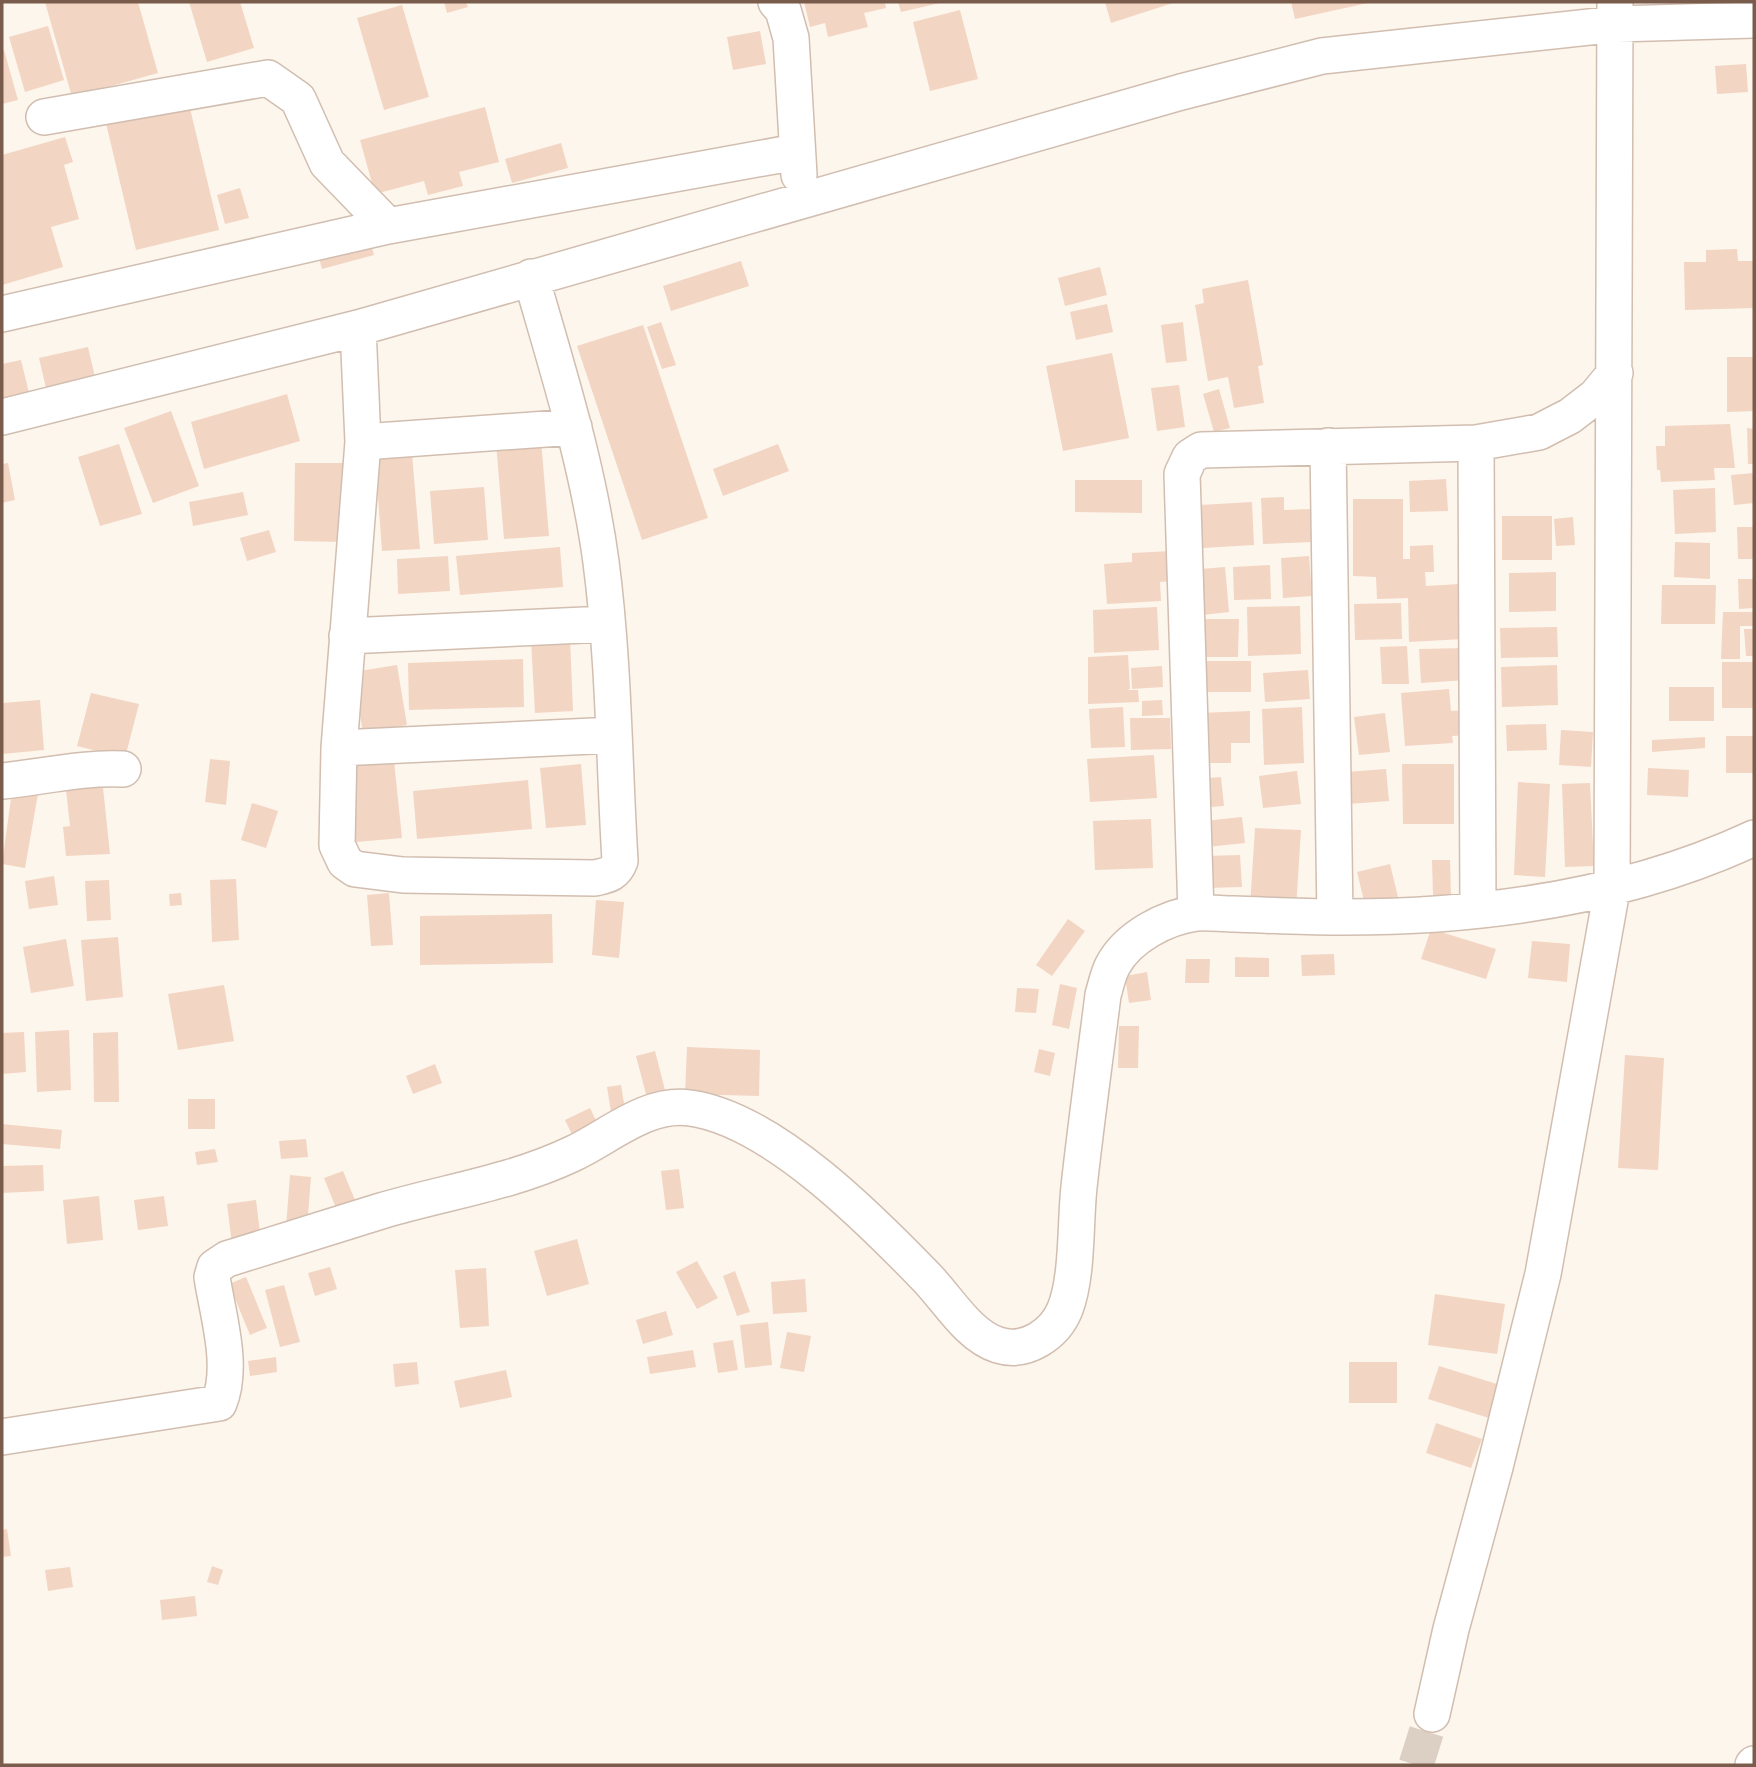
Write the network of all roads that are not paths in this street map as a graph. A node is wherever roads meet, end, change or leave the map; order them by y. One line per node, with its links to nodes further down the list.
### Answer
1 (776, 2): 5 (street)
2 (1616, 13): 3 (street); 6 (street); 11 (street)
3 (1754, 20)
4 (44, 117): 7 (street)
5 (796, 152): 6 (street); 7 (street)
6 (803, 202): 8 (street)
7 (388, 226): 9 (street)
8 (531, 277): 10 (street); 13 (street)
9 (2, 314)
10 (358, 328): 12 (street); 14 (street)
11 (1615, 373): 15 (street); 24 (street)
12 (2, 417)
13 (574, 427): 14 (street); 17 (street)
14 (363, 442): 18 (street)
15 (1476, 443): 16 (street); 25 (street)
16 (1328, 446): 26 (street); 27 (street)
17 (606, 624): 18 (street); 19 (street)
18 (347, 636): 20 (street)
19 (614, 735): 20 (street); 20 (street)
20 (339, 748)
21 (123, 769): 22 (street)
22 (2, 781)
23 (1754, 838): 24 (street)
24 (1612, 890): 25 (street); 29 (street)
25 (1478, 910): 27 (street)
26 (1196, 913): 27 (street); 28 (street)
27 (1335, 918)
28 (2, 1437)
29 (1432, 1714)

